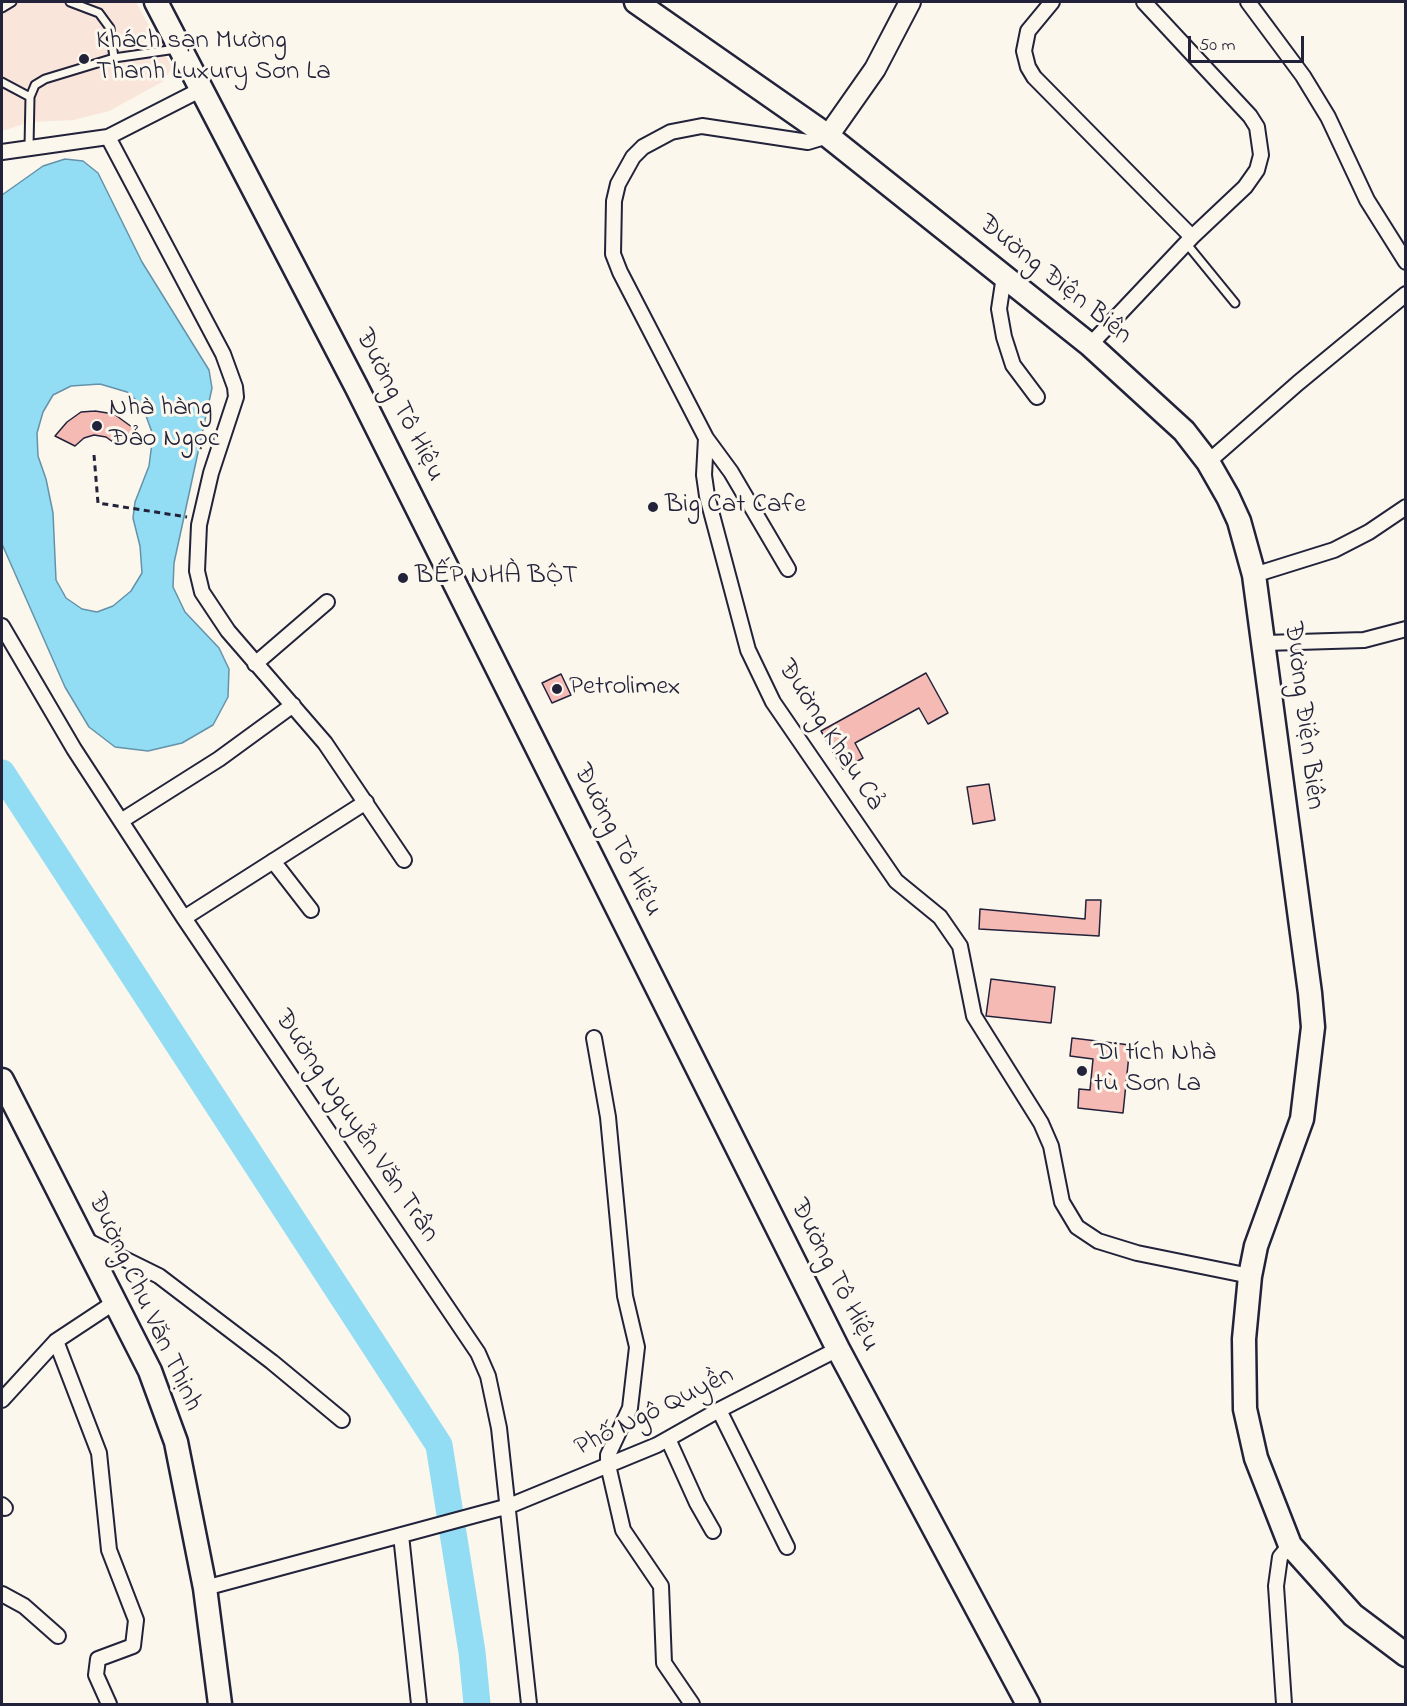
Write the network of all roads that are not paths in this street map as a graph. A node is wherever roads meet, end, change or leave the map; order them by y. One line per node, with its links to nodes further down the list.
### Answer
1 (12, 2): 9 (lane)
2 (70, 2): 11 (lane)
3 (156, 2): 10 (main road, Đường Tô Hiệu)
4 (636, 2): 15 (main road, Đường Điện Biên)
5 (910, 2): 15 (street)
6 (1052, 2): 19 (street)
7 (1144, 2): 19 (street)
8 (1248, 2): 20 (street)
9 (2, 8)
10 (178, 49): 11 (lane); 13 (main road, Đường Tô Hiệu)
11 (114, 57): 14 (lane)
12 (2, 81): 14 (lane)
13 (200, 90): 16 (street); 49 (main road, Đường Tô Hiệu)
14 (30, 97): 17 (lane)
15 (828, 136): 21 (main road, Đường Điện Biên); 26 (street)
16 (108, 137): 17 (street); 35 (street)
17 (29, 147): 18 (street)
18 (2, 152)
19 (1189, 240): 23 (lane); 24 (street)
20 (1406, 262)
21 (1004, 276): 24 (main road, Đường Điện Biên); 25 (street)
22 (1406, 294): 27 (street)
23 (1235, 303)
24 (1090, 345): 27 (main road, Đường Điện Biên)
25 (1037, 397)
26 (706, 438): 29 (street); 46 (street, Đường Khau Cả)
27 (1208, 462): 30 (main road, Đường Điện Biên)
28 (1406, 507): 30 (street)
29 (789, 569)
30 (1254, 575): 34 (main road, Đường Điện Biên)
31 (327, 602): 35 (street)
32 (2, 626): 38 (street, Đường Nguyễn Văn Trân)
33 (1406, 629): 34 (street)
34 (1264, 643): 46 (main road, Đường Điện Biên)
35 (255, 664): 36 (street)
36 (292, 705): 37 (street); 38 (street)
37 (366, 802): 39 (street); 40 (street)
38 (121, 821): 42 (street, Đường Nguyễn Văn Trân)
39 (404, 860)
40 (273, 861): 41 (street); 42 (street)
41 (311, 910)
42 (184, 918): 55 (street, Đường Nguyễn Văn Trân)
43 (594, 1038): 54 (street)
44 (2, 1080): 45 (main road, Đường Chu Văn Thịnh)
45 (84, 1239): 47 (main road, Đường Chu Văn Thịnh); 52 (street)
46 (1250, 1276): 58 (main road, Đường Điện Biên)
47 (115, 1302): 48 (street); 60 (main road, Đường Chu Văn Thịnh)
48 (56, 1341): 50 (street); 64 (street)
49 (838, 1349): 51 (street, Phố Ngô Quyền); 69 (main road, Đường Tô Hiệu)
50 (2, 1400)
51 (719, 1410): 53 (street, Phố Ngô Quyền); 59 (street)
52 (342, 1420)
53 (668, 1439): 54 (street, Phố Ngô Quyền); 56 (street)
54 (608, 1466): 55 (street, Phố Ngô Quyền); 68 (street)
55 (508, 1506): 57 (street, Phố Ngô Quyền); 67 (street, Đường Nguyễn Văn Trân)
56 (713, 1531)
57 (401, 1535): 60 (street); 66 (street)
58 (1290, 1545): 63 (main road, Đường Điện Biên); 70 (street)
59 (787, 1547)
60 (205, 1588): 65 (main road, Đường Chu Văn Thịnh)
61 (2, 1594): 62 (street)
62 (58, 1636)
63 (1406, 1655)
64 (110, 1704)
65 (220, 1704)
66 (418, 1704)
67 (530, 1704)
68 (692, 1704)
69 (1028, 1704)
70 (1284, 1704)

